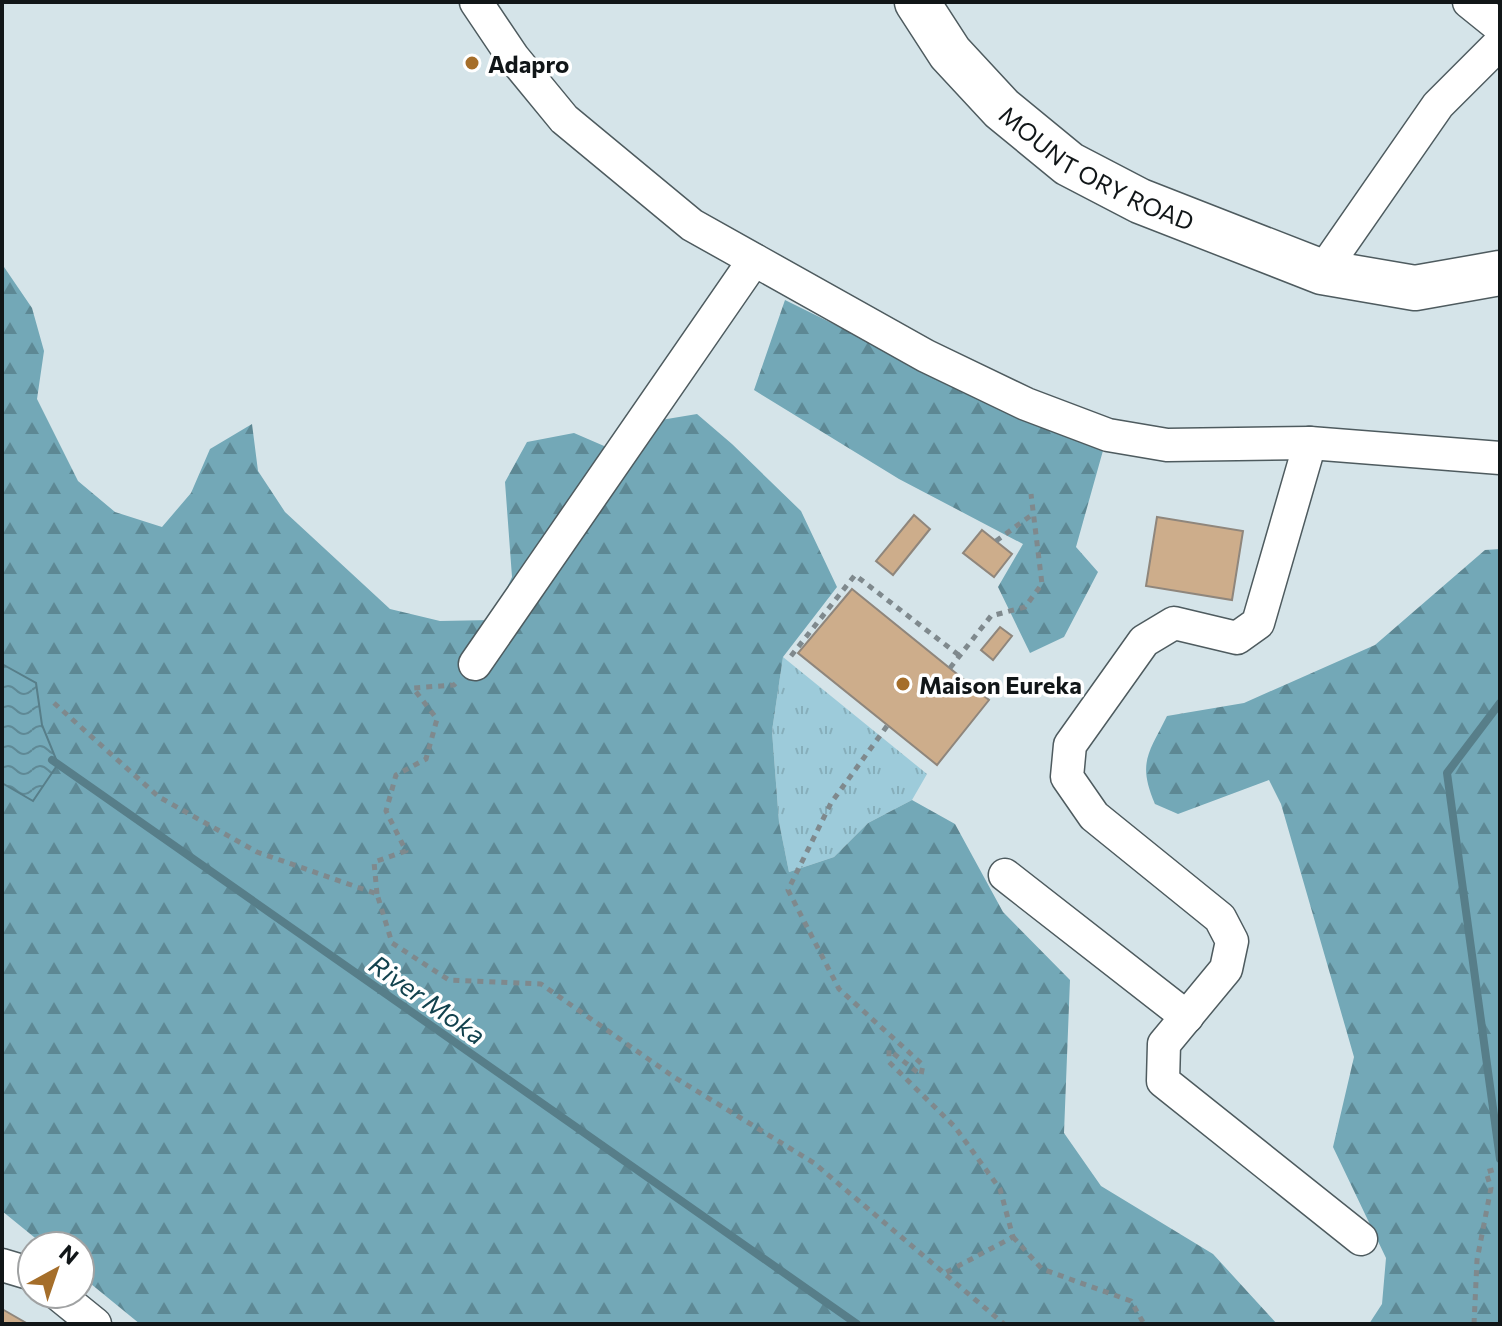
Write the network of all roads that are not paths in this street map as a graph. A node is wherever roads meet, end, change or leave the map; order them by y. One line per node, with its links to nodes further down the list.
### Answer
1 (476, 2): 6 (street)
2 (917, 2): 7 (main road, MOUNT ORY ROAD)
3 (1469, 2): 4 (street)
4 (1500, 27)
5 (1500, 43): 7 (street)
6 (754, 260): 9 (street); 11 (street)
7 (1322, 272): 8 (main road, MOUNT ORY ROAD)
8 (1500, 273)
9 (1310, 443): 10 (street); 13 (street)
10 (1500, 458)
11 (475, 664)
12 (1005, 875): 13 (street)
13 (1187, 1017): 14 (street)
14 (1361, 1239)
15 (78, 1310): 16 (street)
16 (95, 1324)

